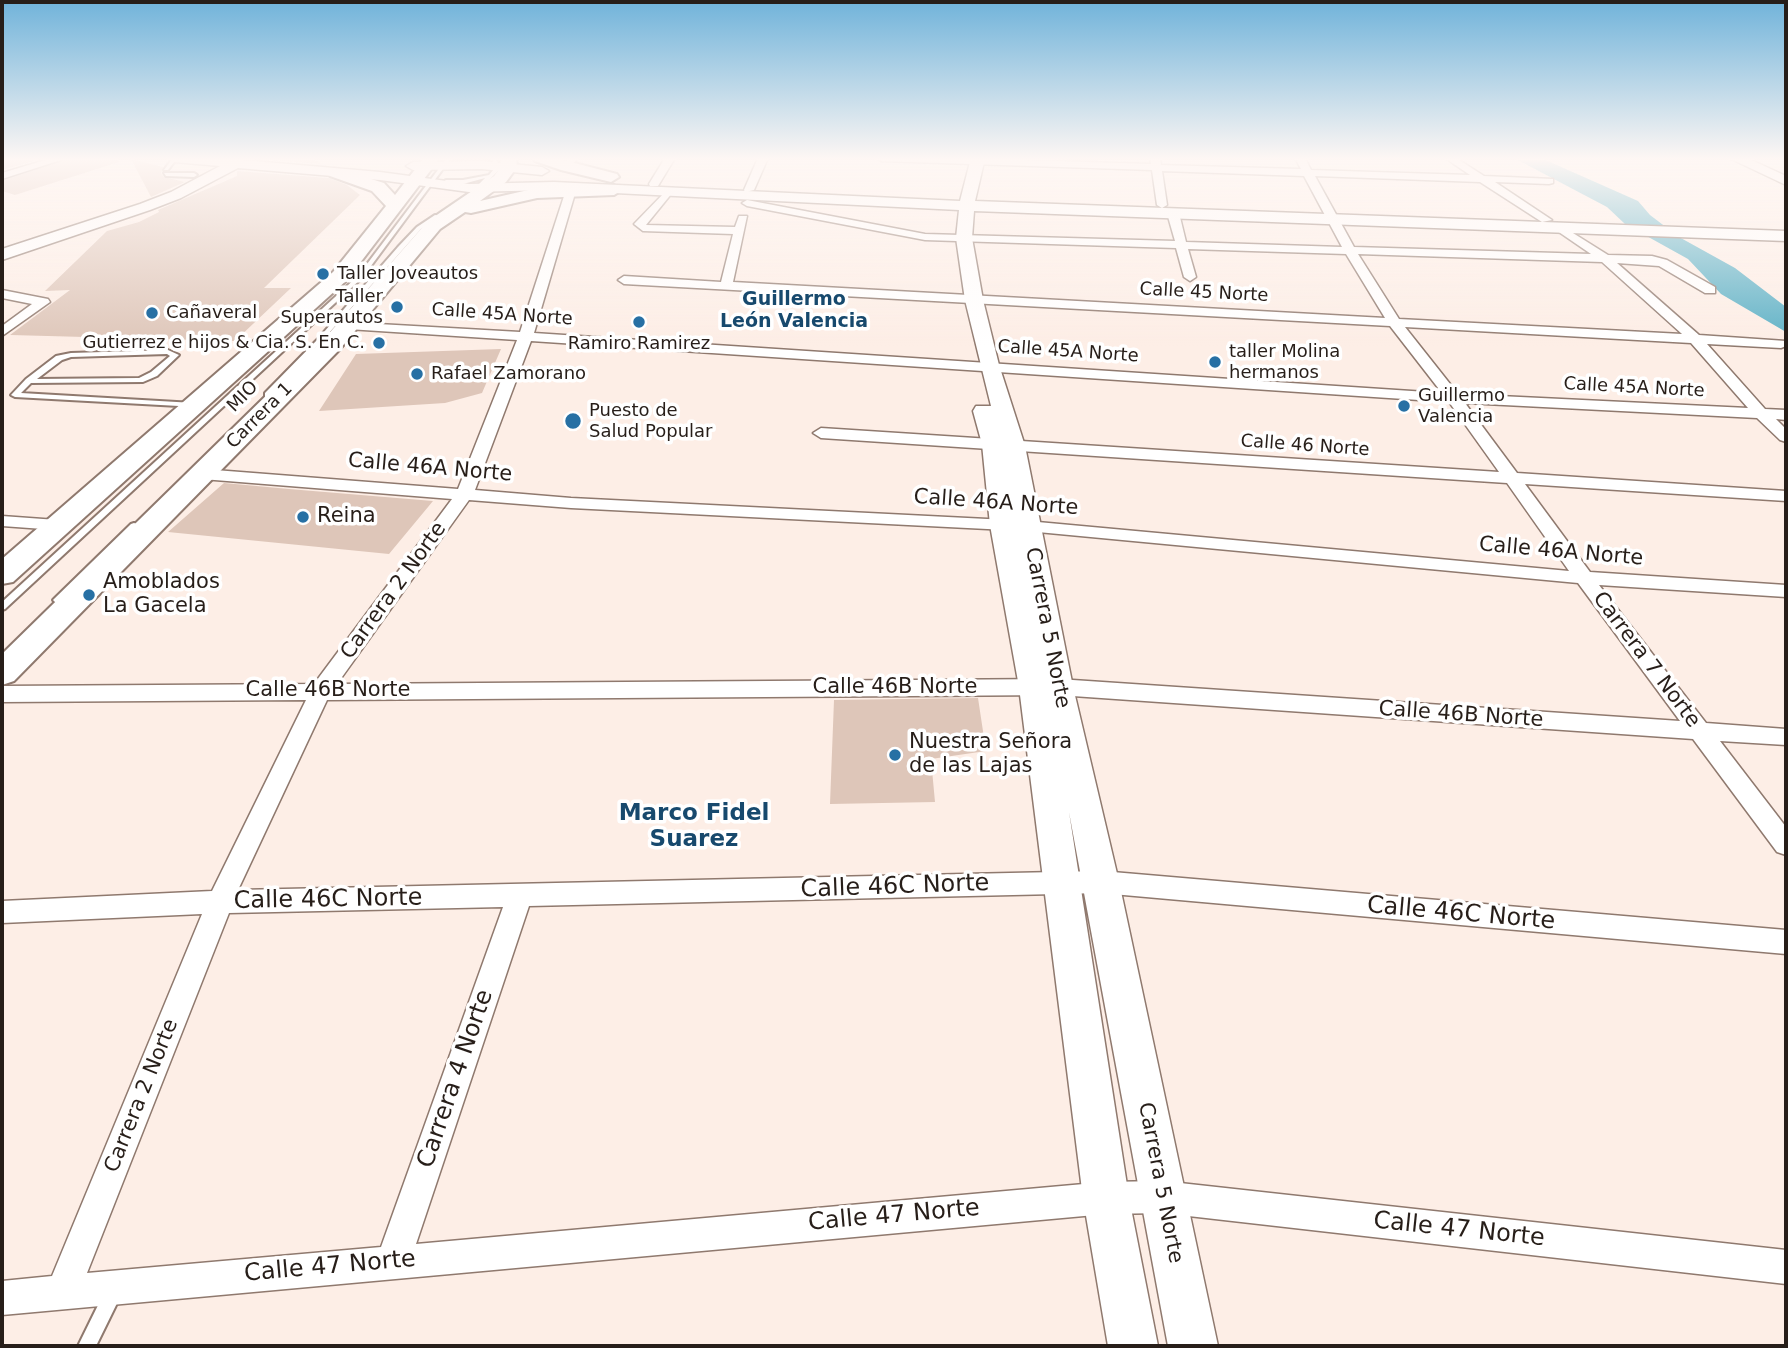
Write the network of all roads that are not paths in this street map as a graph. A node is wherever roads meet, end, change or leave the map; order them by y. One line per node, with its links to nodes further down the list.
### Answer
1 (77, 221): 25 (main road)
2 (101, 221): 27 (main road)
3 (381, 221): 46 (main road)
4 (399, 221): 66 (lane, MIO)
5 (430, 221): 55 (lane, MIO)
6 (439, 221): 18 (main road, Carrera 1)
7 (442, 221): 18 (main road)
8 (563, 221): 38 (street, Carrera 2 Norte)
9 (642, 221): 21 (street)
10 (742, 221): 21 (street)
11 (845, 221): 23 (street)
12 (956, 221): 23 (main road, Carrera 5 Norte)
13 (1173, 221): 24 (street)
14 (1334, 221): 26 (street, Carrera 7 Norte)
15 (1485, 221): 17 (main road)
16 (1548, 221): 17 (street)
17 (1551, 223): 20 (main road); 28 (street)
18 (434, 225): 36 (main road, Carrera 1)
19 (1786, 225): 20 (main road)
20 (1685, 229): 22 (main road)
21 (739, 231): 31 (street)
22 (1786, 236)
23 (954, 238): 24 (street); 34 (main road, Carrera 5 Norte)
24 (1182, 244): 26 (street); 29 (street)
25 (2, 247)
26 (1349, 249): 28 (street); 35 (street, Carrera 7 Norte)
27 (2, 255)
28 (1606, 259): 32 (street); 39 (street)
29 (1190, 277)
30 (624, 280): 31 (street, Calle 45 Norte)
31 (726, 286): 34 (street, Calle 45 Norte)
32 (1710, 290)
33 (2, 294): 37 (street)
34 (965, 299): 35 (street, Calle 45 Norte); 41 (main road, Carrera 5 Norte)
35 (1394, 322): 39 (street, Calle 45 Norte); 45 (street, Carrera 7 Norte)
36 (348, 325): 38 (street, Calle 45A Norte); 53 (main road, Carrera 1)
37 (2, 332)
38 (526, 336): 41 (street, Calle 45A Norte); 56 (street, Carrera 2 Norte)
39 (1695, 339): 40 (street, Calle 45 Norte); 47 (street)
40 (1781, 344)
41 (979, 365): 45 (street, Calle 45A Norte); 51 (main road, Carrera 5 Norte); 52 (main road, Carrera 5 Norte)
42 (29, 381): 42 (lane); 44 (lane)
43 (2, 394): 44 (lane)
44 (15, 395): 46 (lane)
45 (1454, 398): 47 (street, Calle 45A Norte); 54 (street, Carrera 7 Norte)
46 (196, 406): 60 (main road)
47 (1760, 413): 48 (street, Calle 45A Norte); 50 (street)
48 (1786, 415)
49 (821, 433): 51 (street, Calle 46 Norte)
50 (1786, 437)
51 (993, 444): 52 (street, Calle 46 Norte); 61 (main road, Carrera 5 Norte)
52 (1014, 446): 54 (street, Calle 46 Norte); 61 (main road, Carrera 5 Norte)
53 (202, 474): 56 (street, Calle 46A Norte); 67 (main road, Carrera 1)
54 (1514, 479): 57 (street, Calle 46 Norte); 63 (street, Carrera 7 Norte)
55 (174, 487)
56 (466, 493): 61 (street, Calle 46A Norte); 69 (street, Carrera 2 Norte)
57 (1786, 496)
58 (144, 516): 65 (lane)
59 (2, 521): 60 (street)
60 (57, 525): 62 (main road)
61 (1015, 526): 63 (street, Calle 46A Norte); 68 (main road, Carrera 5 Norte)
62 (2, 575)
63 (1584, 578): 64 (street, Calle 46A Norte); 71 (street, Carrera 7 Norte)
64 (1786, 591)
65 (52, 606)
66 (2, 607)
67 (2, 673)
68 (1046, 687): 69 (street, Calle 46B Norte); 71 (street, Calle 46B Norte); 74 (main road, Carrera 5 Norte); 75 (main road, Carrera 5 Norte)
69 (321, 690): 70 (street, Calle 46B Norte); 77 (street, Carrera 2 Norte)
70 (2, 694)
71 (1701, 731): 72 (street, Calle 46B Norte); 73 (street, Carrera 7 Norte)
72 (1786, 737)
73 (1786, 845)
74 (1101, 882): 75 (street, Calle 46C Norte); 79 (street, Calle 46C Norte); 80 (main road, Carrera 5 Norte)
75 (1060, 883): 76 (street, Calle 46C Norte); 81 (main road, Carrera 5 Norte)
76 (519, 897): 77 (street, Calle 46C Norte); 82 (street, Carrera 4 Norte)
77 (220, 902): 78 (street, Calle 46C Norte); 85 (street, Carrera 2 Norte)
78 (2, 912)
79 (1786, 942)
80 (1162, 1197): 81 (street, Calle 47 Norte); 83 (street, Calle 47 Norte); 89 (main road, Carrera 5 Norte)
81 (1106, 1198): 82 (street, Calle 47 Norte); 88 (main road, Carrera 5 Norte)
82 (393, 1262): 84 (street, Calle 47 Norte)
83 (1786, 1267)
84 (116, 1286): 85 (street, Calle 47 Norte); 87 (lane)
85 (63, 1291): 86 (street, Calle 47 Norte)
86 (2, 1298)
87 (87, 1346)
88 (1133, 1346)
89 (1193, 1346)

